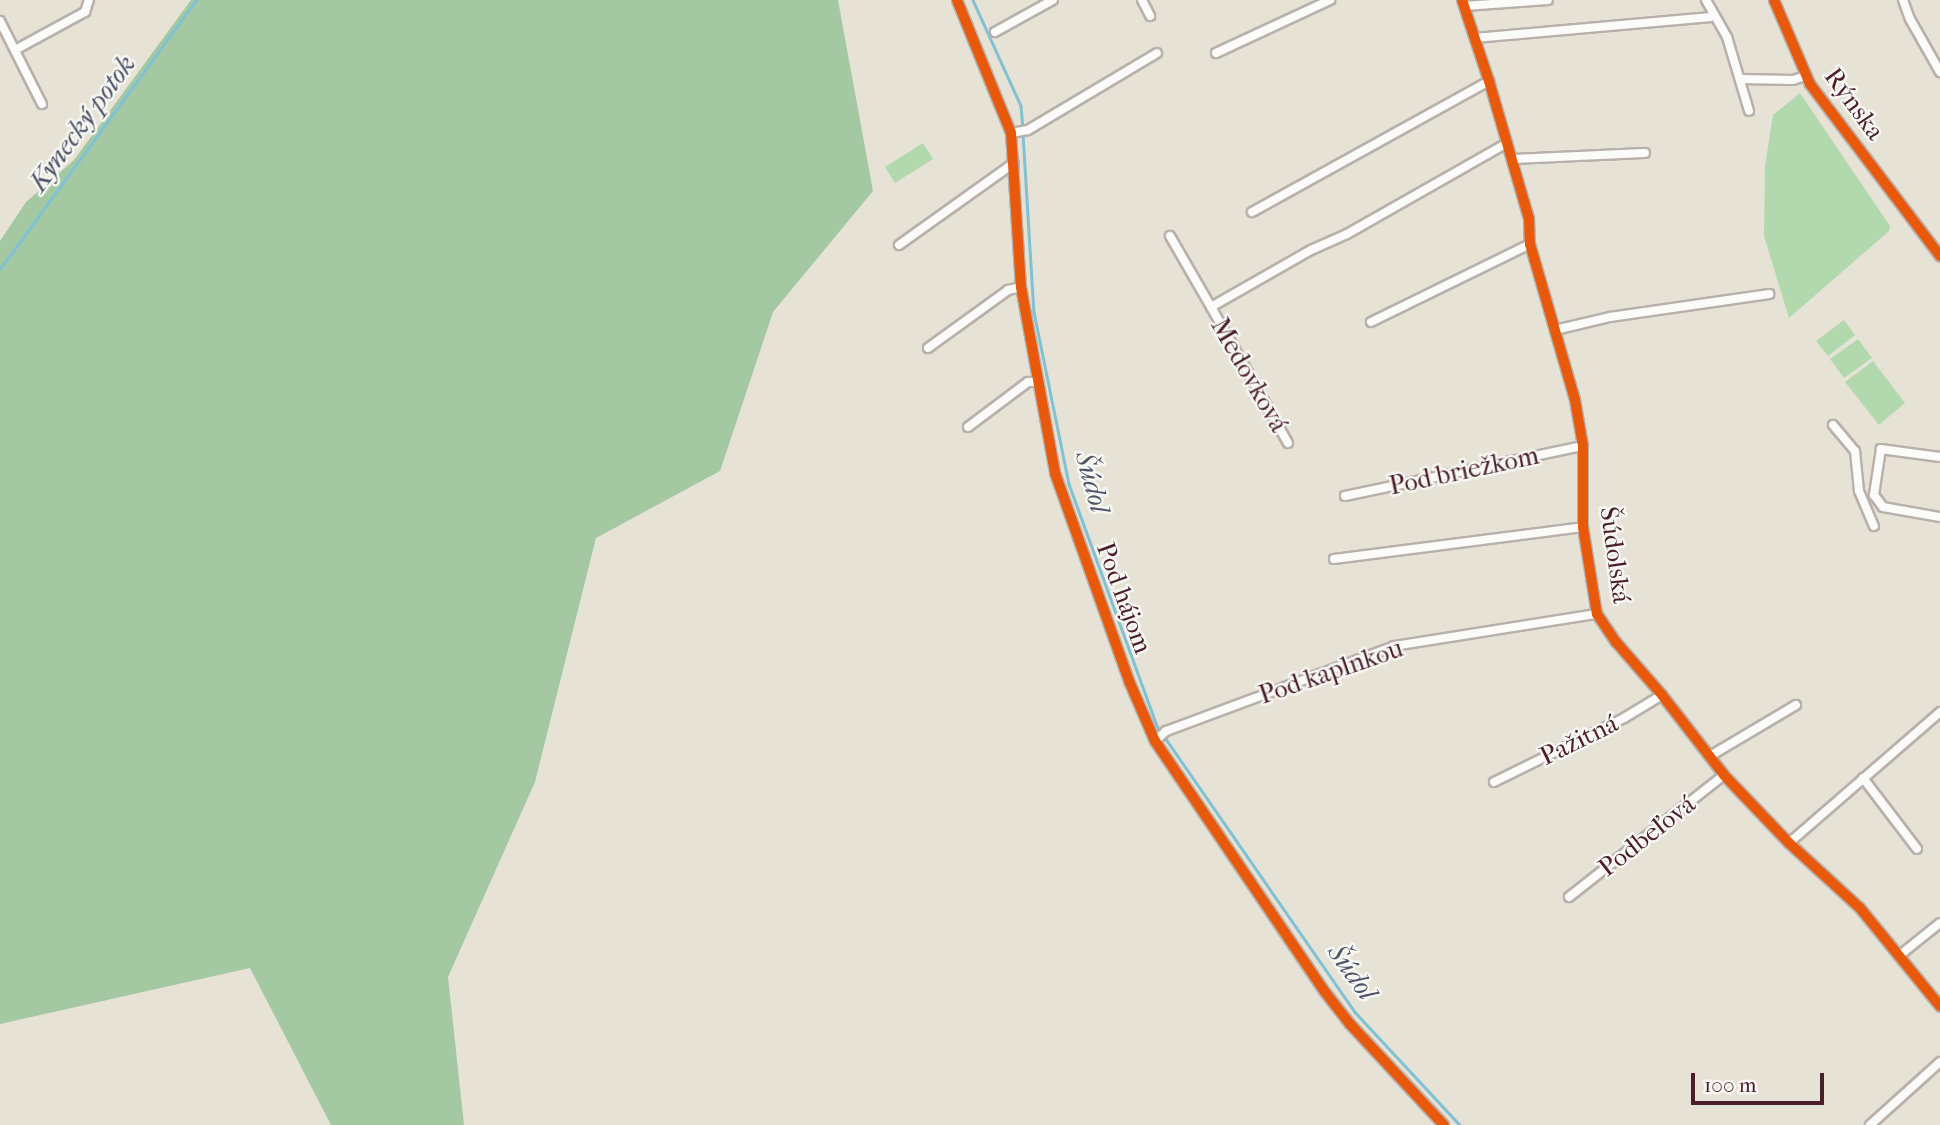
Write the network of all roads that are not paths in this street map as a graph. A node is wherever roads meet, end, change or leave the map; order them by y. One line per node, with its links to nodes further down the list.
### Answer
1 (89, 0): 16 (street)
2 (957, 0): 25 (street, Pod hájom)
3 (1053, 0): 14 (street)
4 (1142, 0): 11 (street)
5 (1330, 0): 18 (street)
6 (1548, 0): 10 (street, Šúdolská)
7 (1706, 0): 21 (street)
8 (1774, 0): 20 (street, Rýnska)
9 (1903, 0): 19 (street)
10 (1463, 3): 15 (street, Šúdolská)
11 (1150, 16)
12 (1710, 17): 15 (street)
13 (0, 21): 16 (street)
14 (995, 32)
15 (1476, 38): 22 (street, Šúdolská)
16 (15, 50): 23 (street)
17 (1157, 53): 25 (street)
18 (1216, 53)
19 (1940, 72)
20 (1805, 76): 21 (street); 34 (street, Rýnska)
21 (1741, 79): 24 (street)
22 (1489, 81): 26 (street, Šúdolská); 30 (street)
23 (42, 104)
24 (1749, 111)
25 (1019, 132): 29 (street, Pod hájom)
26 (1507, 143): 28 (street, Šúdolská); 37 (street, Medovková)
27 (1645, 153): 28 (street)
28 (1512, 159): 32 (street, Šúdolská)
29 (1014, 163): 33 (street); 35 (street, Pod hájom)
30 (1252, 212)
31 (1170, 236): 37 (street, Medovková)
32 (1530, 244): 38 (street); 39 (street, Šúdolská)
33 (899, 245)
34 (1940, 256)
35 (1021, 287): 40 (street); 41 (street, Pod hájom)
36 (1769, 294): 39 (street)
37 (1211, 307): 44 (street, Medovková)
38 (1371, 322)
39 (1555, 330): 45 (street, Šúdolská)
40 (928, 348)
41 (1037, 382): 43 (street); 58 (street, Pod hájom)
42 (1833, 425): 49 (street)
43 (968, 427)
44 (1288, 443)
45 (1583, 446): 47 (street, Pod briežkom); 52 (street, Šúdolská)
46 (1940, 457): 48 (street)
47 (1345, 496)
48 (1877, 501): 49 (street); 50 (street)
49 (1865, 507): 51 (street)
50 (1940, 517)
51 (1874, 526)
52 (1583, 527): 53 (street, Šúdolská); 54 (street, Šúdolská)
53 (1334, 559)
54 (1597, 614): 55 (street, Šúdolská); 58 (street, Pod kaplnkou)
55 (1662, 695): 59 (street, Šúdolská); 62 (street, Pažitná)
56 (1796, 705): 59 (street)
57 (1940, 712): 61 (street)
58 (1156, 739): 70 (street, Pod hájom)
59 (1710, 756): 60 (street, Šúdolská)
60 (1724, 775): 63 (street, Šúdolská); 65 (street, Podbeľová)
61 (1863, 778): 63 (street); 64 (street)
62 (1494, 782)
63 (1789, 843): 67 (street, Šúdolská)
64 (1917, 849)
65 (1569, 897)
66 (1940, 923): 67 (street)
67 (1900, 955): 68 (street, Šúdolská)
68 (1940, 1006)
69 (1940, 1062): 71 (street)
70 (1444, 1125)
71 (1870, 1125)

